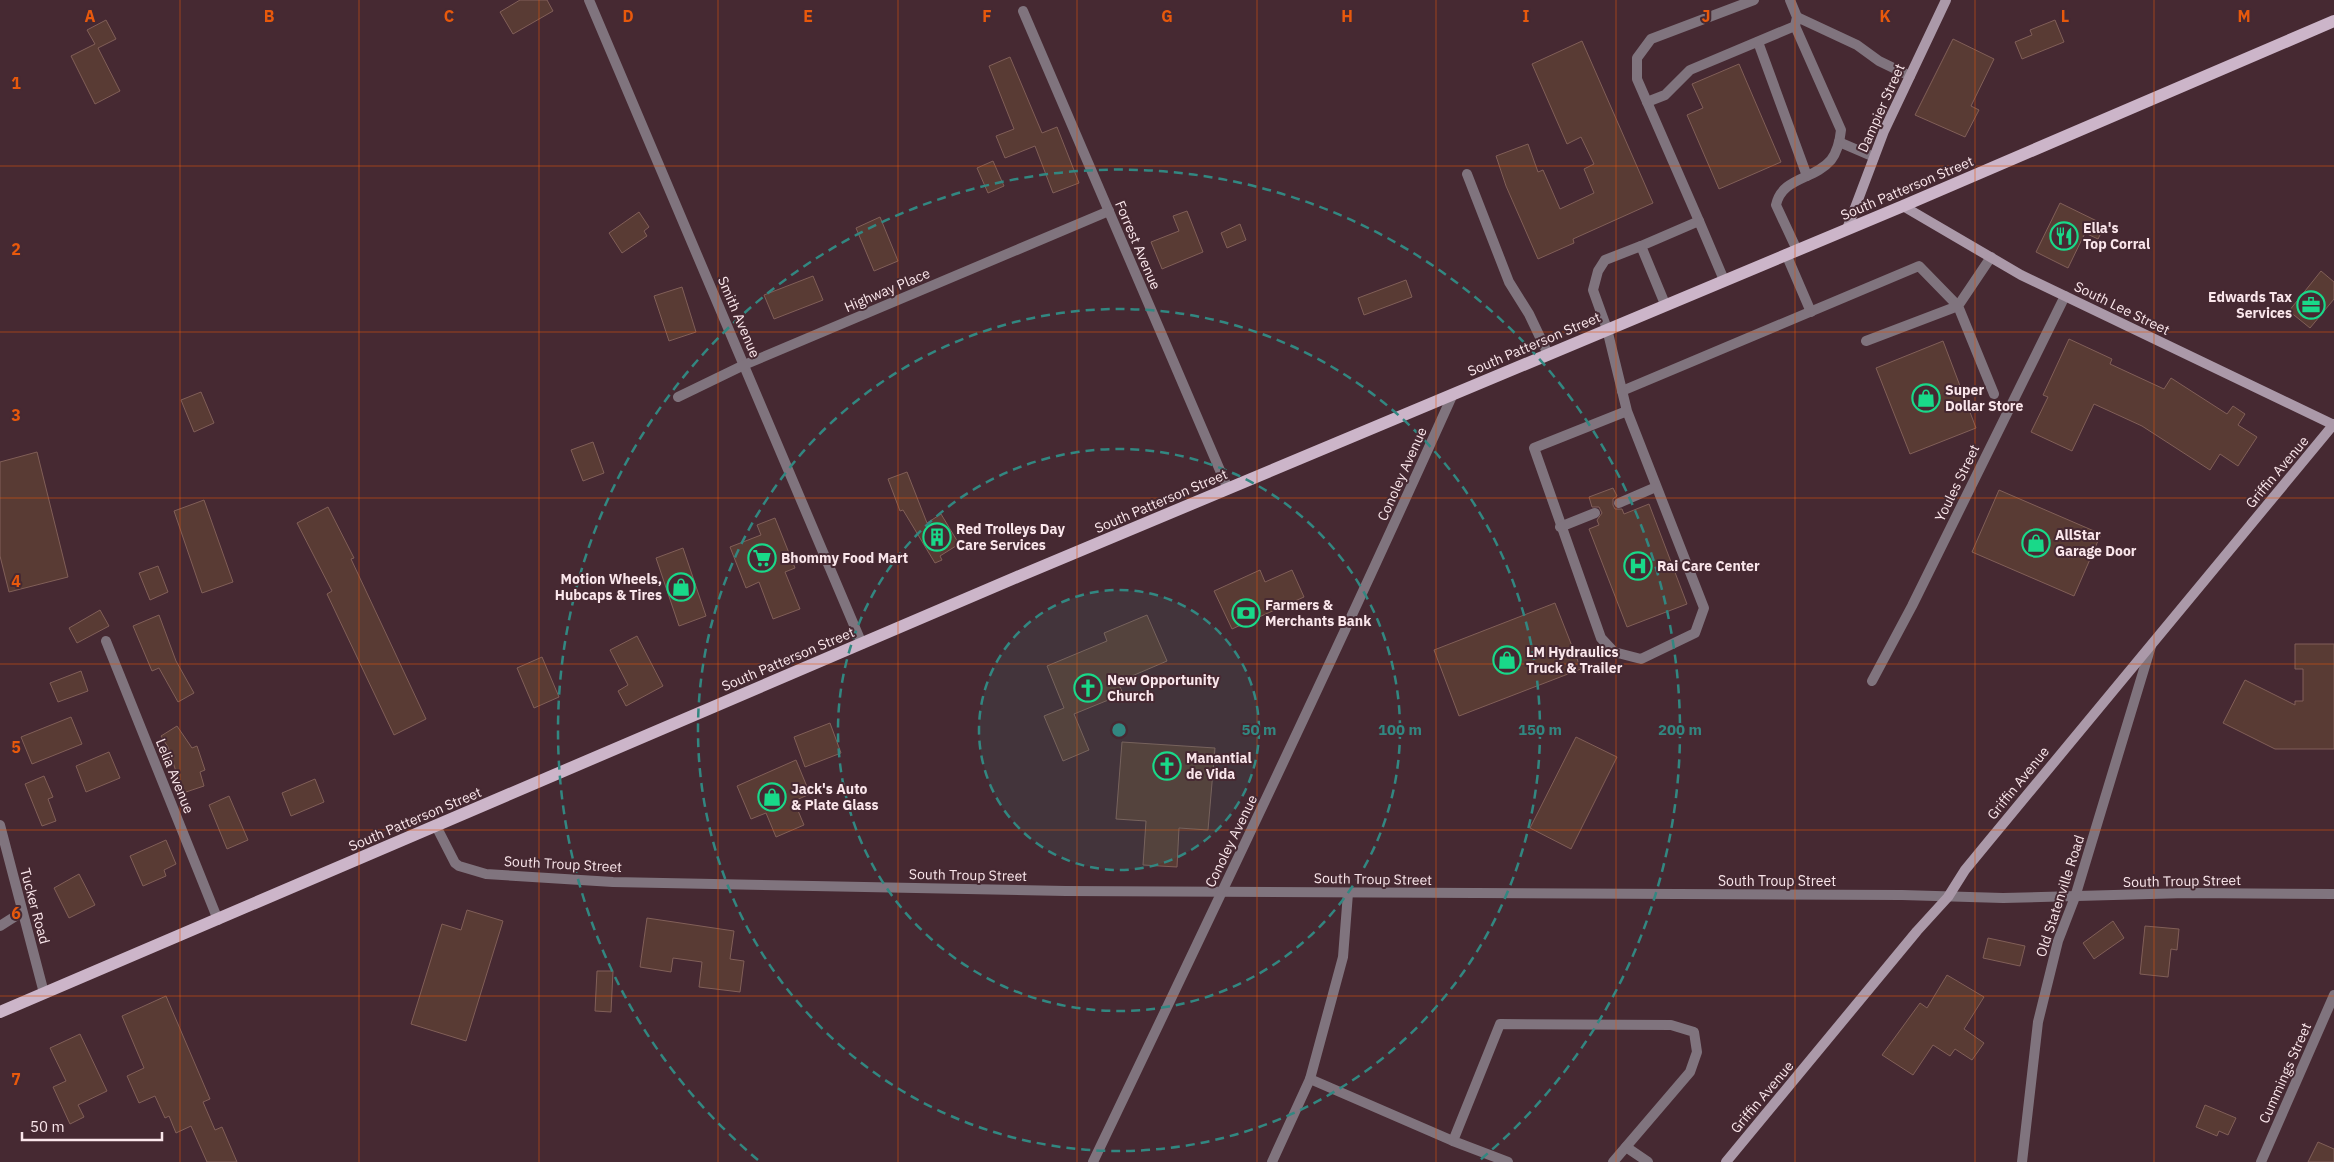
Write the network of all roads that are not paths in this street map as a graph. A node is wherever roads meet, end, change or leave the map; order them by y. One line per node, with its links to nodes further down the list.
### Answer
1 (590, 0): 30 (street, Smith Avenue)
2 (1754, 0): 10 (street)
3 (1790, 0): 7 (street)
4 (1946, 0): 9 (main road, Dampier Street)
5 (1023, 10): 16 (street, Forrest Avenue)
6 (2334, 21): 15 (main road, South Patterson Street)
7 (1796, 22): 8 (street); 9 (street); 11 (street)
8 (1758, 42): 10 (street); 14 (street)
9 (1910, 76): 12 (main road, Dampier Street)
10 (1647, 102): 17 (street)
11 (1839, 142): 12 (street); 14 (street)
12 (1874, 157): 18 (main road, Dampier Street)
13 (1467, 174): 29 (street)
14 (1807, 176): 20 (street)
15 (1903, 206): 18 (main road, South Patterson Street); 21 (main road, South Lee Street)
16 (1109, 211): 30 (street, Highway Place); 38 (street, Forrest Avenue)
17 (1699, 221): 19 (street); 22 (street)
18 (1847, 229): 20 (main road, South Patterson Street)
19 (1641, 246): 24 (street); 27 (street)
20 (1791, 252): 22 (main road, South Patterson Street); 26 (street)
21 (1991, 257): 23 (main road, South Lee Street); 25 (street)
22 (1724, 280): 24 (main road, South Patterson Street)
23 (2065, 296): 36 (main road, South Lee Street); 45 (street, Youles Street)
24 (1665, 304): 27 (main road, South Patterson Street)
25 (1958, 306): 26 (street); 28 (street); 33 (street)
26 (1811, 312): 31 (street)
27 (1607, 329): 29 (main road, South Patterson Street); 31 (street)
28 (1866, 341)
29 (1548, 354): 32 (main road, South Patterson Street)
30 (744, 365): 34 (street, Highway Place); 43 (street, Smith Avenue)
31 (1622, 391): 35 (street)
32 (1453, 394): 38 (main road, South Patterson Street); 48 (street, Conoley Avenue)
33 (1994, 394)
34 (678, 397)
35 (1627, 411): 37 (street); 41 (street)
36 (2334, 424): 44 (main road, Griffin Avenue)
37 (1656, 487): 39 (street); 41 (street)
38 (1228, 489): 43 (main road, South Patterson Street)
39 (1619, 502)
40 (1594, 513): 41 (street)
41 (1560, 527)
42 (106, 641): 54 (street, Lelia Avenue)
43 (862, 644): 47 (main road, South Patterson Street)
44 (2152, 645): 51 (main road, Griffin Avenue); 52 (street, Old Statenville Road)
45 (1872, 681)
46 (0, 826): 53 (street, Tucker Road)
47 (436, 826): 48 (street, South Troup Street); 54 (main road, South Patterson Street)
48 (1222, 892): 49 (street, South Troup Street); 62 (street, Conoley Avenue)
49 (1348, 893): 51 (street, South Troup Street); 59 (street)
50 (2334, 894): 52 (street, South Troup Street)
51 (1948, 897): 52 (street, South Troup Street); 67 (main road, Griffin Avenue)
52 (2075, 897): 68 (street, Old Statenville Road)
53 (22, 912): 55 (street); 56 (street, Tucker Road)
54 (218, 920): 56 (main road, South Patterson Street)
55 (0, 926)
56 (44, 994): 58 (main road, South Patterson Street)
57 (2334, 995): 69 (street, Cummings Street)
58 (0, 1012)
59 (1310, 1079): 60 (street); 63 (street)
60 (1453, 1141): 61 (street); 64 (street)
61 (1626, 1147): 65 (street); 66 (street)
62 (1093, 1162)
63 (1272, 1162)
64 (1508, 1162)
65 (1613, 1162)
66 (1648, 1162)
67 (1726, 1162)
68 (2022, 1162)
69 (2261, 1162)

